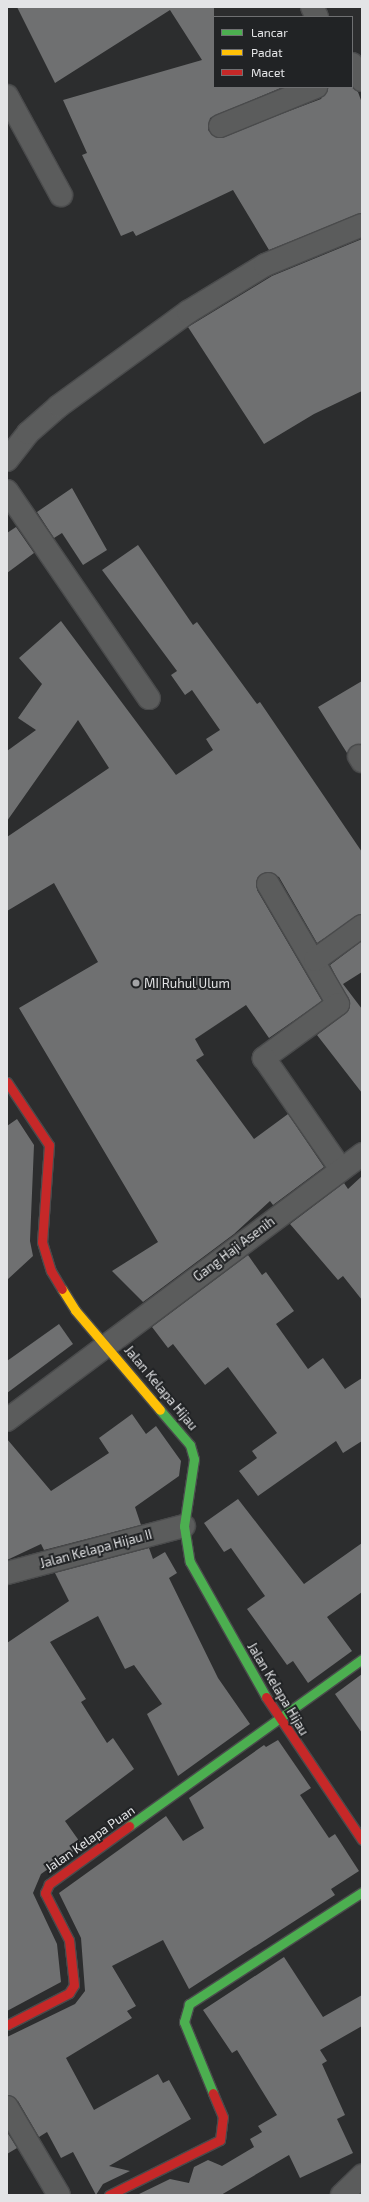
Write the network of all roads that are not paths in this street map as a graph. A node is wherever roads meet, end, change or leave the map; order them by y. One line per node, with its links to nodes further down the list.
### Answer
1 (312, 7): 2 (street)
2 (316, 16)
3 (314, 88): 5 (street)
4 (7, 96): 6 (street)
5 (220, 126)
6 (61, 194)
7 (362, 225): 8 (street)
8 (7, 460)
9 (7, 491): 10 (street)
10 (149, 698)
11 (268, 884): 13 (street)
12 (362, 926): 13 (street)
13 (315, 960): 16 (street)
14 (7, 1082): 17 (street, Jalan Kelapa Hijau)
15 (362, 1154): 16 (street, Gang Haji Asenih)
16 (341, 1170): 17 (street, Gang Haji Asenih)
17 (107, 1344): 18 (street, Gang Haji Asenih); 19 (street, Jalan Kelapa Hijau)
18 (7, 1420)
19 (184, 1526): 20 (street, Jalan Kelapa Hijau II); 22 (street, Jalan Kelapa Hijau)
20 (7, 1573)
21 (362, 1659): 22 (street)
22 (280, 1720): 23 (street, Jalan Kelapa Hijau); 25 (street, Jalan Kelapa Puan)
23 (362, 1840)
24 (362, 1892): 29 (street)
25 (7, 2025)
26 (7, 2107): 28 (street)
27 (362, 2176): 30 (street)
28 (59, 2195)
29 (109, 2195)
30 (342, 2195)

